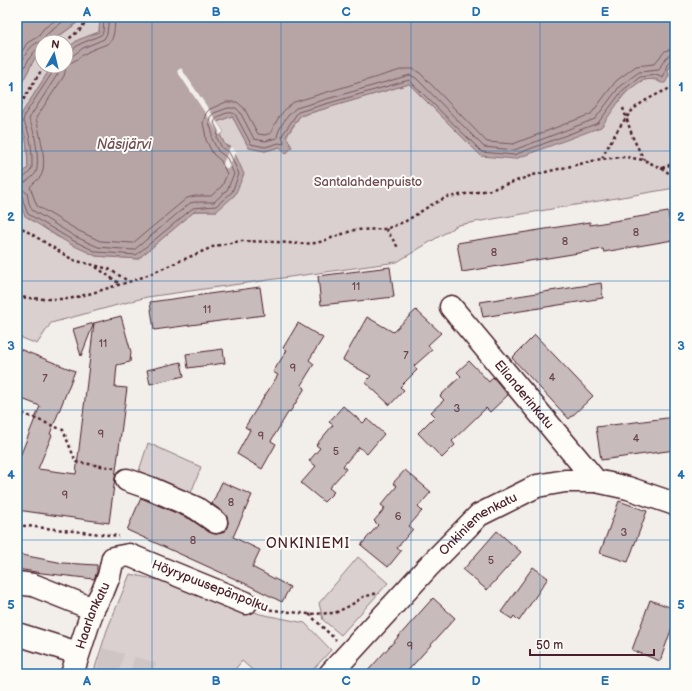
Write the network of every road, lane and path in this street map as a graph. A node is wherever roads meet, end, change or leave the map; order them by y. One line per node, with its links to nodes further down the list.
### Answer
1 (87, 17): 2 (path)
2 (74, 35)
3 (39, 74): 6 (path)
4 (675, 86): 7 (path)
5 (623, 108): 7 (path)
6 (17, 110)
7 (627, 118): 8 (path); 9 (path)
8 (602, 159): 9 (path); 14 (path)
9 (644, 160): 11 (path)
10 (675, 163): 11 (path)
11 (661, 168): 12 (path)
12 (675, 177)
13 (17, 225): 16 (path)
14 (386, 229): 15 (path); 17 (path)
15 (399, 249)
16 (94, 266): 17 (path); 18 (path)
17 (128, 281): 18 (path)
18 (120, 284): 19 (path)
19 (17, 297)
20 (451, 308): 23 (main road, Elianderinkatu)
21 (17, 411): 22 (path)
22 (124, 474): 25 (main road)
23 (596, 481): 24 (main road, Onkiniemenkatu); 30 (main road, Onkiniemenkatu)
24 (675, 504)
25 (216, 522)
26 (17, 525): 27 (path)
27 (119, 536)
28 (113, 558): 31 (main road, Höyrypuusepänpolku); 32 (main road, Haarlankatu)
29 (17, 583): 32 (main road)
30 (396, 602): 33 (path, Höyrypuusepänpolku); 38 (main road, Onkiniemenkatu)
31 (246, 603): 33 (path, Höyrypuusepänpolku)
32 (93, 609): 37 (main road, Haarlankatu)
33 (309, 614): 35 (path)
34 (17, 634): 36 (main road)
35 (339, 643)
36 (68, 650)
37 (72, 674)
38 (330, 674)

